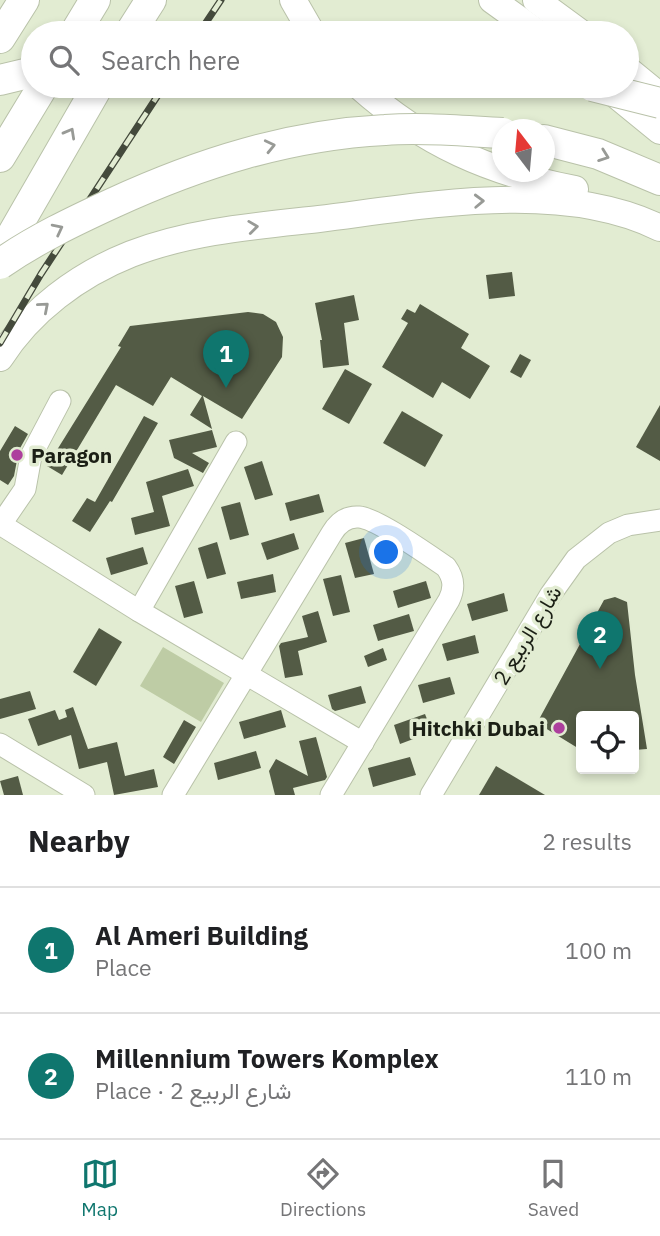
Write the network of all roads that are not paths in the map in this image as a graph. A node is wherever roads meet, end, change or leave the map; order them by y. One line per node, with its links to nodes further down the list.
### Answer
1 (24, 0): 12 (highway)
2 (95, 0): 7 (highway)
3 (151, 0): 8 (highway)
4 (293, 0): 9 (main road)
5 (492, 0): 10 (main road)
6 (536, 0): 11 (main road)
7 (82, 21)
8 (138, 21)
9 (305, 21)
10 (521, 21)
11 (565, 21)
12 (0, 38)
13 (21, 75): 15 (highway)
14 (639, 79): 16 (main road)
15 (0, 80)
16 (660, 96)
17 (36, 98): 26 (highway)
18 (91, 98): 30 (highway, one-way to 18)
19 (374, 98): 28 (main road)
20 (619, 98): 23 (main road)
21 (639, 98): 22 (highway, bridge)
22 (660, 103)
23 (660, 131)
24 (492, 132): 31 (highway, one-way to 24, bridge)
25 (555, 143): 27 (highway, one-way to 27)
26 (0, 157)
27 (660, 180)
28 (660, 214)
29 (660, 228): 32 (main road, one-way to 29)
30 (0, 256)
31 (0, 264)
32 (0, 358)
33 (60, 401): 36 (street)
34 (236, 442): 37 (street)
35 (660, 520): 44 (street, شارع الربيع 2)
36 (1, 524): 37 (street)
37 (139, 611): 38 (street)
38 (246, 674): 39 (street); 39 (street); 42 (street)
39 (363, 743): 43 (street)
40 (0, 744): 41 (street)
41 (84, 795)
42 (173, 795)
43 (331, 795)
44 (431, 795)

